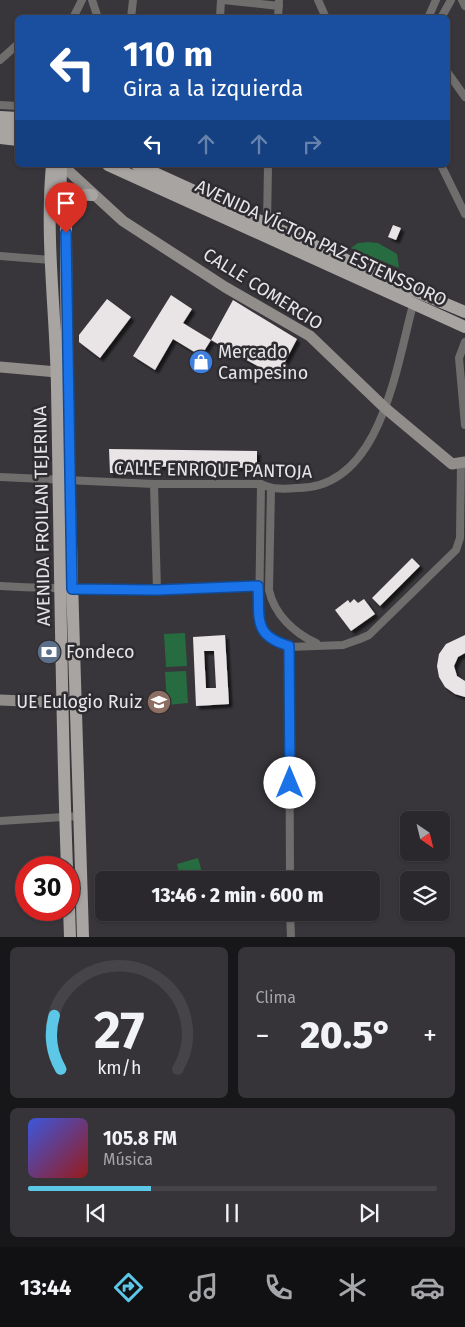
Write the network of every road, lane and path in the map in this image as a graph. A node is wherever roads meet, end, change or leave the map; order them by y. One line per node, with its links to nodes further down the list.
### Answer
1 (82, 0): 11 (street)
2 (92, 0): 12 (street)
3 (133, 0): 13 (street)
4 (222, 0): 9 (street); 14 (street)
5 (318, 0): 15 (street)
6 (436, 0): 16 (street)
7 (452, 0): 17 (street)
8 (462, 0): 10 (street)
9 (279, 3)
10 (465, 6)
11 (74, 15)
12 (97, 15)
13 (131, 15)
14 (220, 15)
15 (325, 15)
16 (429, 15)
17 (443, 15)
18 (15, 47): 19 (street)
19 (0, 60)
20 (450, 76): 21 (street)
21 (465, 97)
22 (0, 105): 23 (street)
23 (15, 106)
24 (0, 117): 25 (main road)
25 (15, 118)
26 (0, 127): 27 (main road)
27 (15, 129)
28 (0, 138): 29 (main road)
29 (15, 140)
30 (52, 167): 41 (main road, AVENIDA FROILAN TEJERINA)
31 (61, 167): 44 (main road)
32 (63, 167): 37 (street, CALLE COMERCIO)
33 (112, 167): 42 (main road, AVENIDA VÍCTOR PAZ ESTENSSORO)
34 (140, 167): 39 (main road, AVENIDA VÍCTOR PAZ ESTENSSORO)
35 (268, 167): 39 (street)
36 (443, 167): 38 (street)
37 (92, 195): 44 (main road); 49 (street, CALLE COMERCIO)
38 (465, 214)
39 (267, 225): 43 (main road, AVENIDA VÍCTOR PAZ ESTENSSORO)
40 (0, 256): 41 (street)
41 (51, 260): 48 (main road, AVENIDA FROILAN TEJERINA)
42 (413, 305): 45 (main road, AVENIDA VÍCTOR PAZ ESTENSSORO); 49 (street, CALLE ENRIQUE PANTOJA)
43 (465, 312)
44 (66, 326): 53 (main road, AVENIDA FROILAN TEJERINA)
45 (465, 327)
46 (465, 342): 50 (street)
47 (0, 367): 48 (street)
48 (57, 372): 53 (main road, AVENIDA FROILAN TEJERINA)
49 (385, 408): 51 (street, CALLE COMERCIO); 56 (street, CALLE ENRIQUE PANTOJA)
50 (465, 425)
51 (463, 463): 61 (street)
52 (0, 477): 53 (street, CALLE ENRIQUE PANTOJA)
53 (64, 481): 54 (street, CALLE ENRIQUE PANTOJA); 59 (main road, AVENIDA FROILAN TEJERINA)
54 (154, 484): 55 (street, CALLE ENRIQUE PANTOJA); 60 (street)
55 (261, 484): 56 (street, CALLE ENRIQUE PANTOJA); 58 (street)
56 (271, 489): 61 (street)
57 (0, 586): 59 (street)
58 (258, 586): 60 (street); 62 (street)
59 (66, 589): 60 (street); 64 (main road, AVENIDA FROILAN TEJERINA)
60 (157, 590)
61 (319, 644): 62 (street)
62 (289, 646): 69 (street)
63 (0, 700): 64 (street)
64 (68, 703): 65 (main road, AVENIDA FROILAN TEJERINA); 66 (main road, AVENIDA FROILAN TEJERINA)
65 (80, 816): 66 (street); 73 (main road, AVENIDA FROILAN TEJERINA)
66 (65, 817): 67 (street); 68 (main road, AVENIDA FROILAN TEJERINA)
67 (0, 820)
68 (67, 856)
69 (290, 871)
70 (69, 921): 72 (main road)
71 (290, 921): 74 (street)
72 (70, 937)
73 (83, 937)
74 (291, 937)

